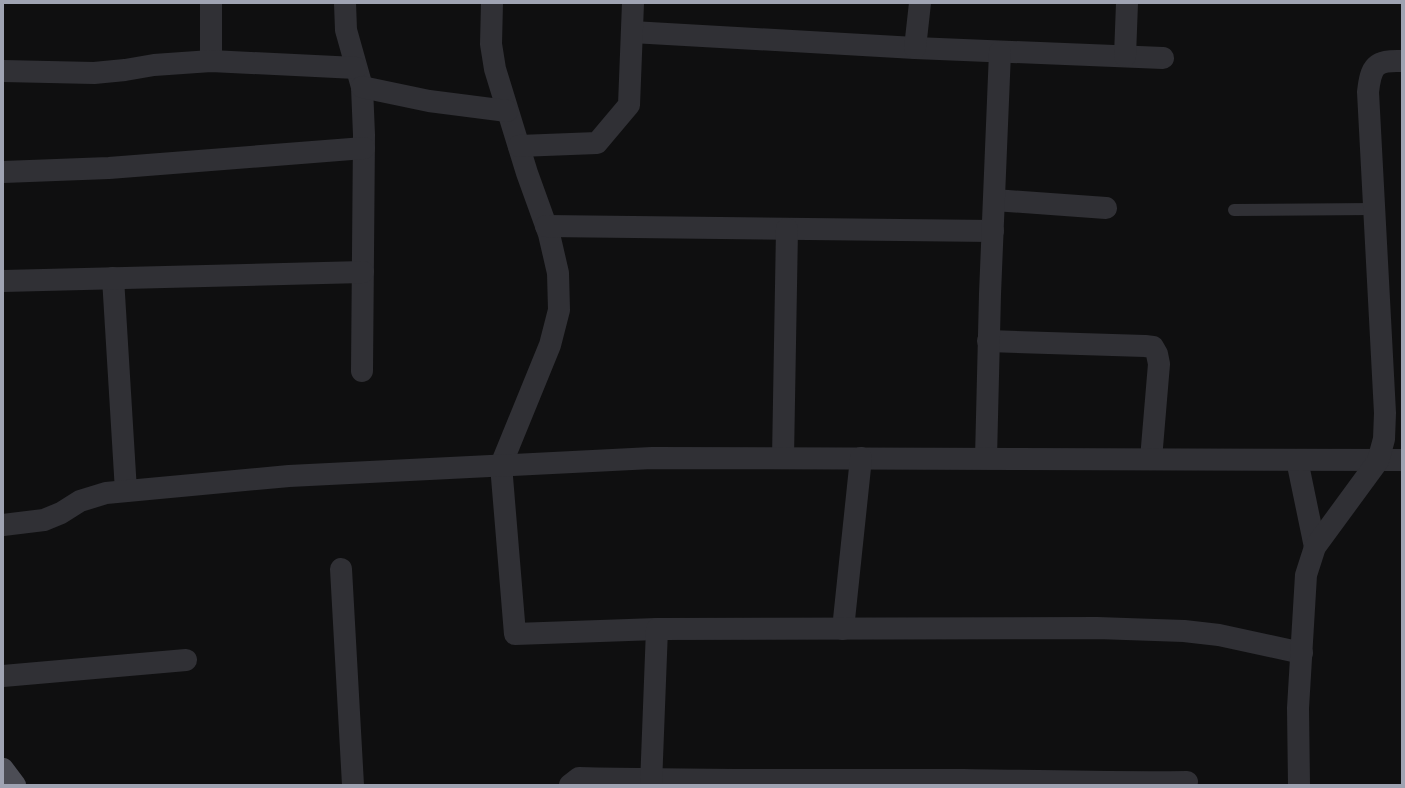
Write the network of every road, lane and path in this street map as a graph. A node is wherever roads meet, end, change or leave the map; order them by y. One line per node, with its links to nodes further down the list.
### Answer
1 (211, 3): 12 (street)
2 (345, 3): 15 (street)
3 (492, 3): 16 (street)
4 (633, 3): 7 (street)
5 (920, 3): 8 (street)
6 (1127, 3): 10 (street)
7 (632, 32): 8 (street); 17 (street)
8 (915, 48): 9 (street)
9 (1000, 52): 10 (street); 20 (street)
10 (1125, 56): 11 (street)
11 (1163, 58)
12 (211, 61): 14 (street); 15 (street)
13 (1402, 61): 22 (street)
14 (3, 71)
15 (359, 77): 16 (street); 18 (street)
16 (507, 111): 17 (street)
17 (519, 146): 24 (street)
18 (364, 148): 19 (street); 27 (street)
19 (3, 172)
20 (994, 200): 21 (street); 26 (street)
21 (1106, 208)
22 (1374, 209): 23 (lane); 38 (street)
23 (1234, 210)
24 (546, 226): 25 (street); 39 (street)
25 (787, 229): 26 (street); 32 (street)
26 (993, 231): 30 (street)
27 (363, 272): 28 (street); 31 (street)
28 (113, 278): 29 (street); 40 (street)
29 (3, 281)
30 (988, 341): 34 (street); 35 (street)
31 (362, 370)
32 (783, 458): 33 (street); 39 (street)
33 (861, 458): 34 (street); 45 (street)
34 (986, 458): 35 (street)
35 (1151, 459): 36 (street)
36 (1297, 460): 38 (street); 42 (street)
37 (1402, 460): 38 (street)
38 (1378, 461): 42 (street)
39 (500, 465): 40 (street); 44 (street)
40 (126, 491): 41 (street)
41 (3, 525)
42 (1315, 547): 46 (street)
43 (341, 568): 53 (street)
44 (657, 629): 45 (street); 50 (street)
45 (843, 629): 46 (street)
46 (1302, 653): 55 (street)
47 (186, 660): 48 (street)
48 (3, 676)
49 (3, 769): 52 (main road)
50 (651, 782): 51 (street); 54 (street)
51 (1186, 782)
52 (16, 785)
53 (353, 785)
54 (570, 785)
55 (1299, 785)

